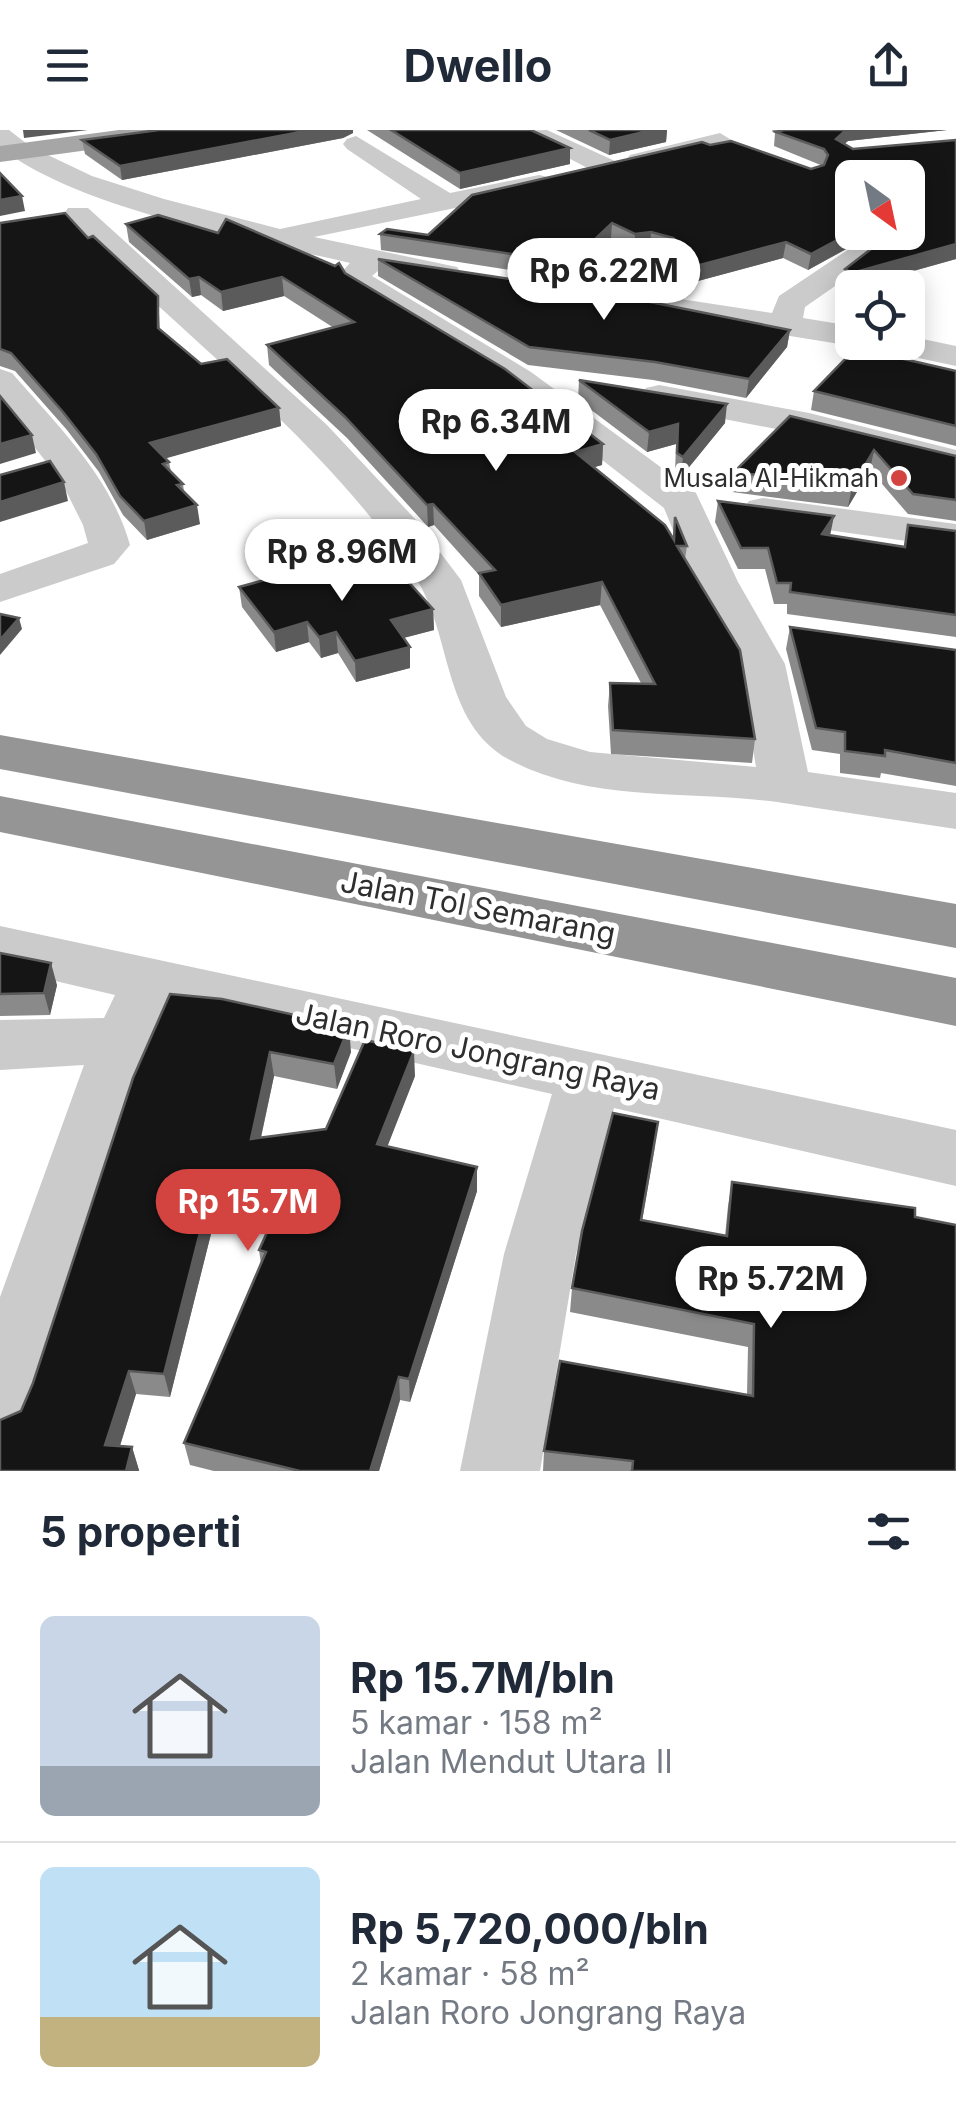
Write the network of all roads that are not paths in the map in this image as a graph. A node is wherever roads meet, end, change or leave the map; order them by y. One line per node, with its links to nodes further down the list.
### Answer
1 (120, 130): 6 (main road)
2 (178, 130): 6 (main road)
3 (693, 130): 8 (street)
4 (529, 131): 7 (street)
5 (356, 144): 9 (street)
6 (7, 149): 10 (street)
7 (576, 156): 8 (street); 9 (street)
8 (606, 168): 9 (street)
9 (434, 196): 11 (street)
10 (144, 203): 11 (street); 33 (street)
11 (266, 234): 14 (street)
12 (863, 253): 18 (street)
13 (647, 259): 17 (street)
14 (376, 262): 15 (street); 22 (street)
15 (478, 278)
16 (588, 294): 17 (street)
17 (624, 300): 18 (street)
18 (784, 325): 19 (street)
19 (835, 333)
20 (925, 350): 21 (street)
21 (956, 356)
22 (519, 378): 23 (street); 27 (street)
23 (596, 388)
24 (4, 392): 29 (street)
25 (634, 392): 26 (street)
26 (956, 462)
27 (682, 502): 28 (street); 30 (street)
28 (956, 536)
29 (0, 589)
30 (742, 625): 31 (street); 33 (street)
31 (800, 633)
32 (0, 752): 36 (highway)
33 (785, 786): 34 (street)
34 (956, 811)
35 (0, 814): 39 (highway, Jalan Tol Semarang)
36 (956, 926)
37 (0, 948): 38 (street, Jalan Roro Jongrang Raya)
38 (151, 983): 40 (street); 43 (street, Jalan Roro Jongrang Raya)
39 (956, 1002)
40 (95, 1041): 41 (street); 42 (street); 45 (street)
41 (0, 1044)
42 (0, 1074)
43 (590, 1076): 44 (street, Jalan Roro Jongrang Raya); 46 (street)
44 (956, 1158)
45 (0, 1405)
46 (500, 1471)

